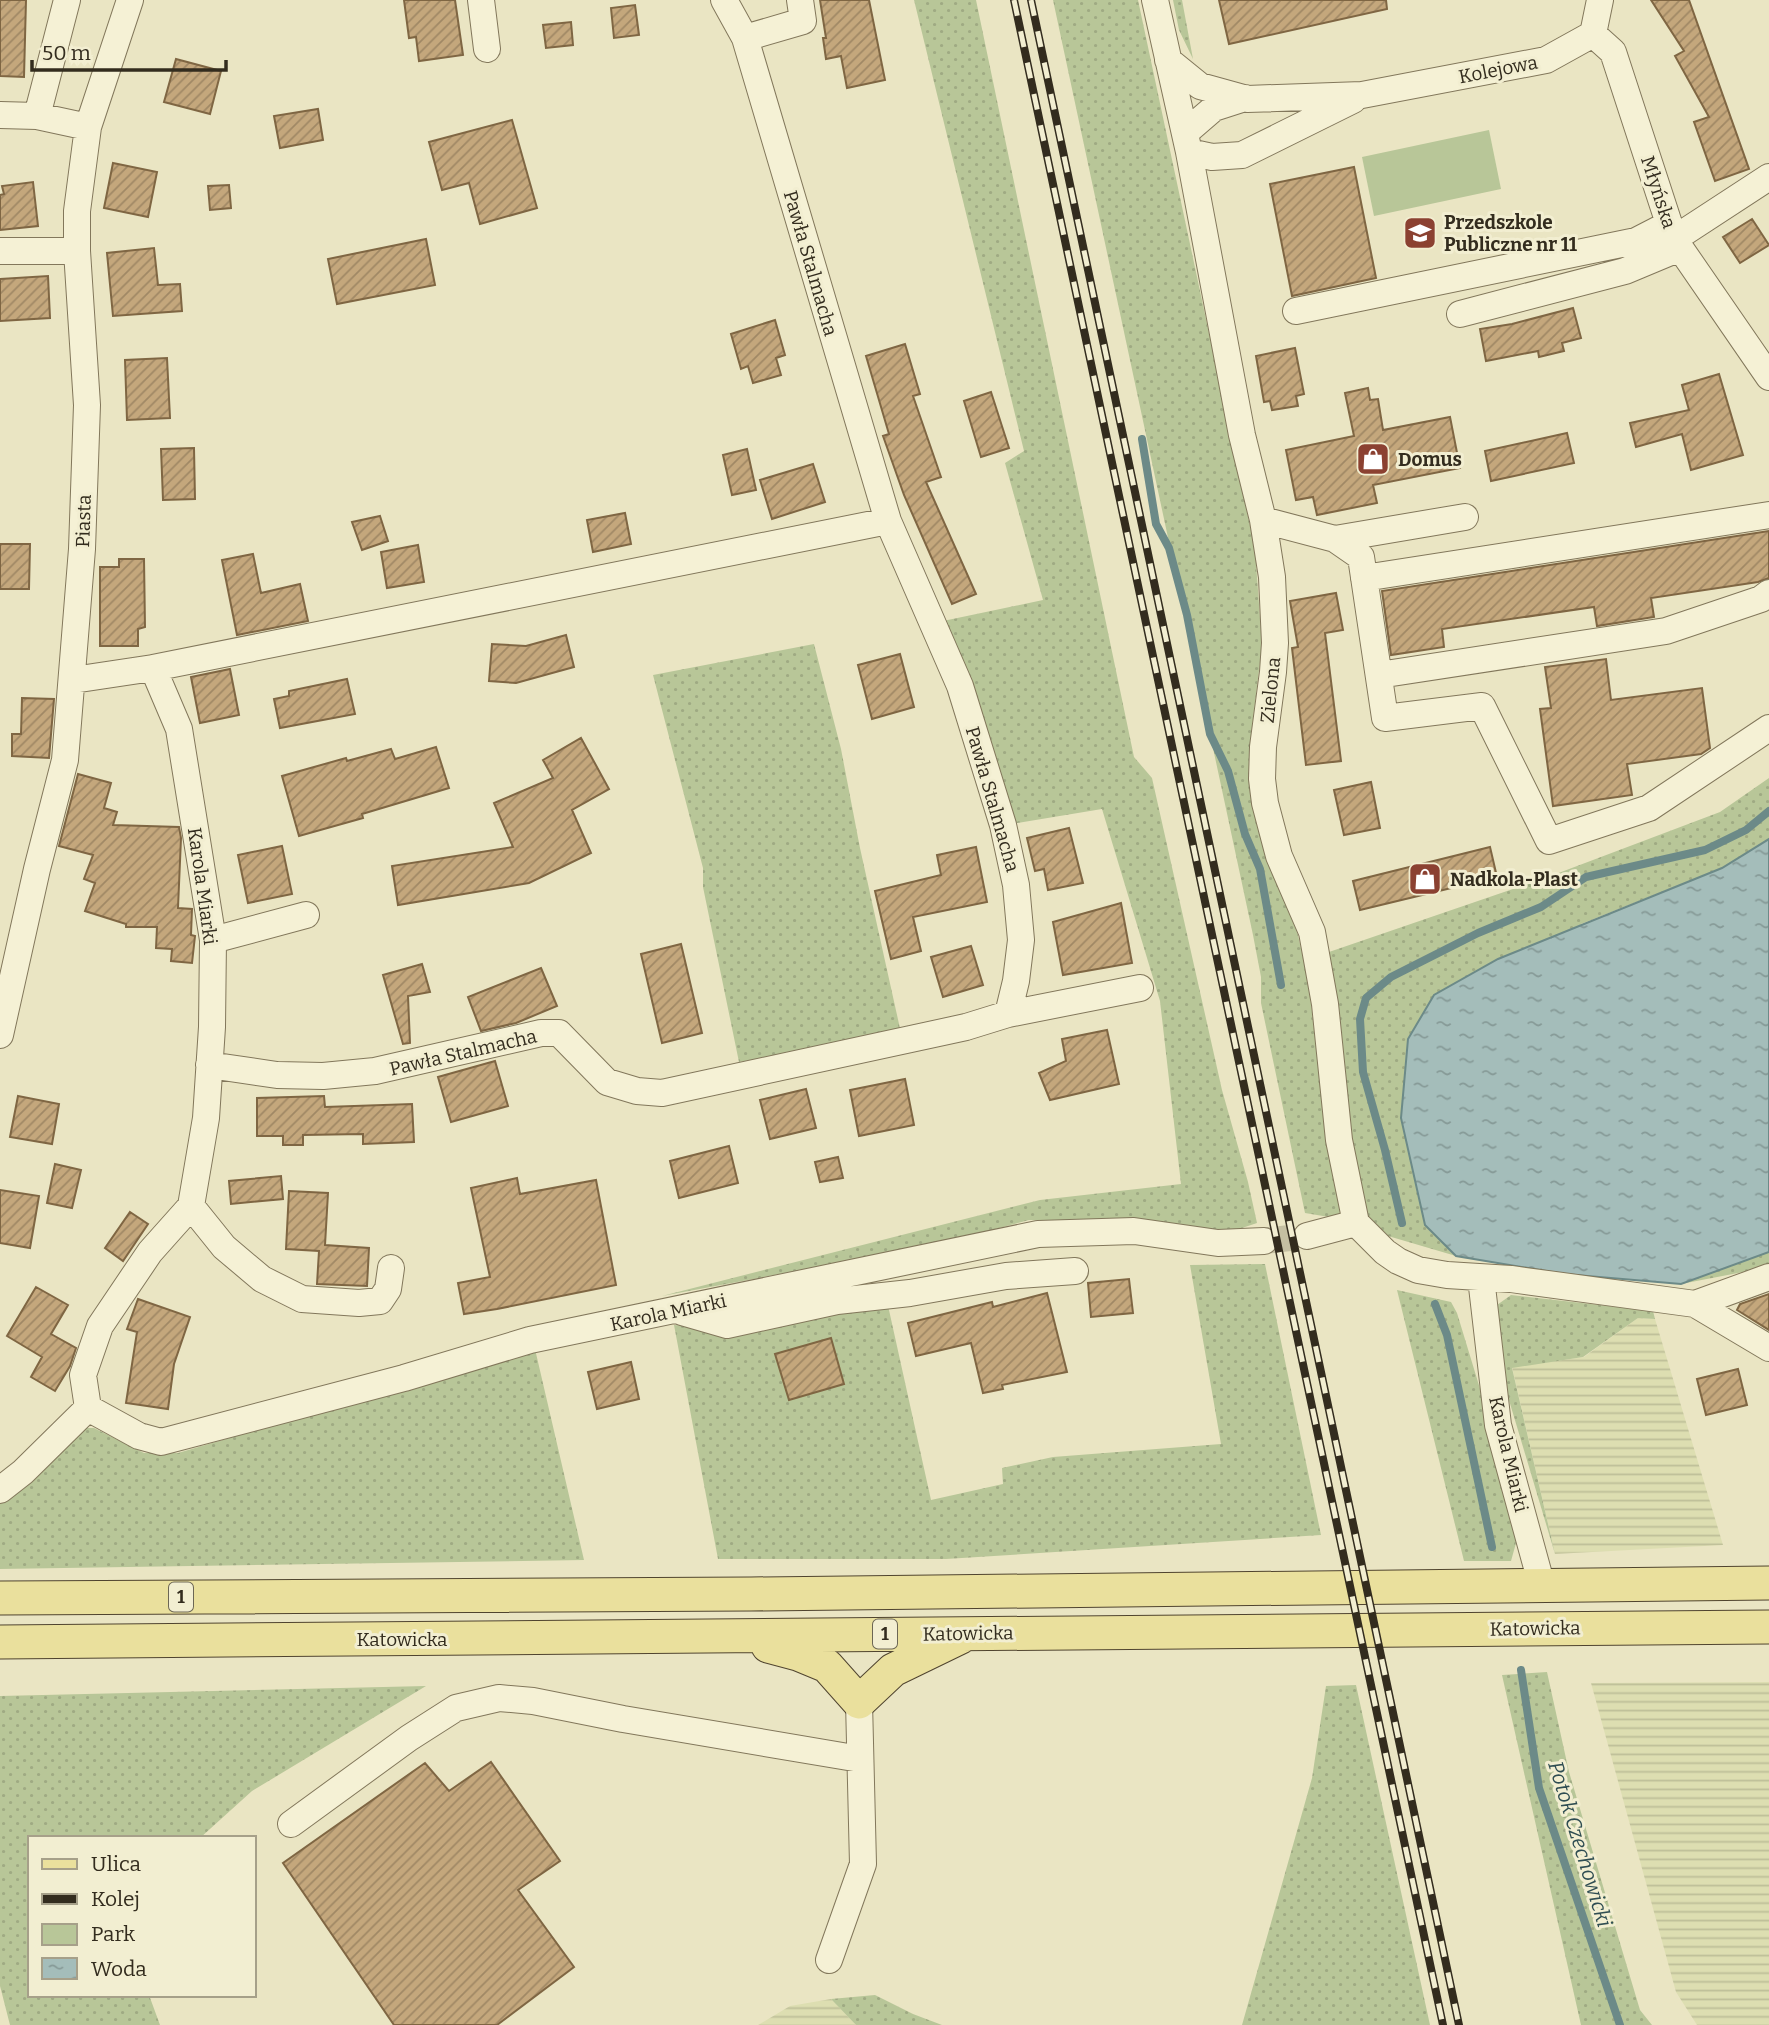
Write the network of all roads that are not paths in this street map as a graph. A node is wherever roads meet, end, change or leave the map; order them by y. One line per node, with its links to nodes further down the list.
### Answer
1 (67, 0): 15 (street)
2 (481, 0): 10 (street)
3 (724, 0): 9 (street, Pawła Stalmacha)
4 (800, 0): 9 (street)
5 (1155, 0): 11 (street)
6 (1600, 0): 8 (street)
7 (127, 2): 16 (street, Piasta)
8 (1593, 34): 12 (street, Kolejowa); 19 (street, Młyńska)
9 (745, 38): 28 (street, Pawła Stalmacha)
10 (487, 49)
11 (1168, 60): 13 (street, Kolejowa); 17 (street)
12 (1362, 95): 13 (street, Kolejowa); 17 (street, Kolejowa)
13 (1245, 98): 17 (street, Kolejowa)
14 (0, 115): 15 (street)
15 (37, 116): 16 (street)
16 (88, 127): 21 (street, Piasta)
17 (1187, 142): 27 (street, Zielona)
18 (1769, 177): 19 (street)
19 (1675, 237): 22 (street); 23 (street); 24 (street, Młyńska)
20 (0, 251): 21 (street)
21 (77, 251): 34 (street, Piasta)
22 (1296, 311)
23 (1460, 314)
24 (1769, 377)
25 (1769, 515): 30 (street)
26 (1465, 517): 29 (street)
27 (1263, 520): 29 (street); 43 (street, Zielona)
28 (888, 521): 32 (street); 39 (street, Pawła Stalmacha)
29 (1335, 539): 30 (street)
30 (1364, 579): 33 (street)
31 (1769, 593): 33 (street)
32 (153, 668): 34 (street); 37 (street, Karola Miarki)
33 (1379, 675): 35 (street)
34 (73, 680): 40 (street, Piasta)
35 (1769, 729)
36 (306, 915): 37 (street)
37 (213, 940): 41 (street, Karola Miarki)
38 (1140, 988): 39 (street)
39 (1008, 1014): 41 (street, Pawła Stalmacha)
40 (0, 1035)
41 (209, 1065): 42 (street, Karola Miarki)
42 (191, 1206): 46 (street); 53 (street)
43 (1356, 1223): 44 (street); 48 (street)
44 (1307, 1236)
45 (1264, 1241): 51 (street, Karola Miarki)
46 (391, 1268)
47 (1076, 1271): 51 (street)
48 (1481, 1278): 50 (street); 56 (street, Karola Miarki)
49 (1769, 1278): 50 (street)
50 (1695, 1304): 52 (street)
51 (677, 1310): 53 (street, Karola Miarki)
52 (1769, 1348)
53 (89, 1408): 54 (street)
54 (0, 1490)
55 (1769, 1583): 56 (main road, 1)
56 (1542, 1586): 57 (main road, 1)
57 (0, 1598)
58 (1769, 1627): 59 (main road, Katowicka / 1)
59 (969, 1633): 60 (main road, Katowicka / 1); 62 (main road)
60 (724, 1636): 61 (main road, Katowicka / 1); 62 (main road)
61 (0, 1642)
62 (859, 1702): 63 (street)
63 (860, 1759): 64 (street); 65 (street)
64 (292, 1824)
65 (829, 1961)

